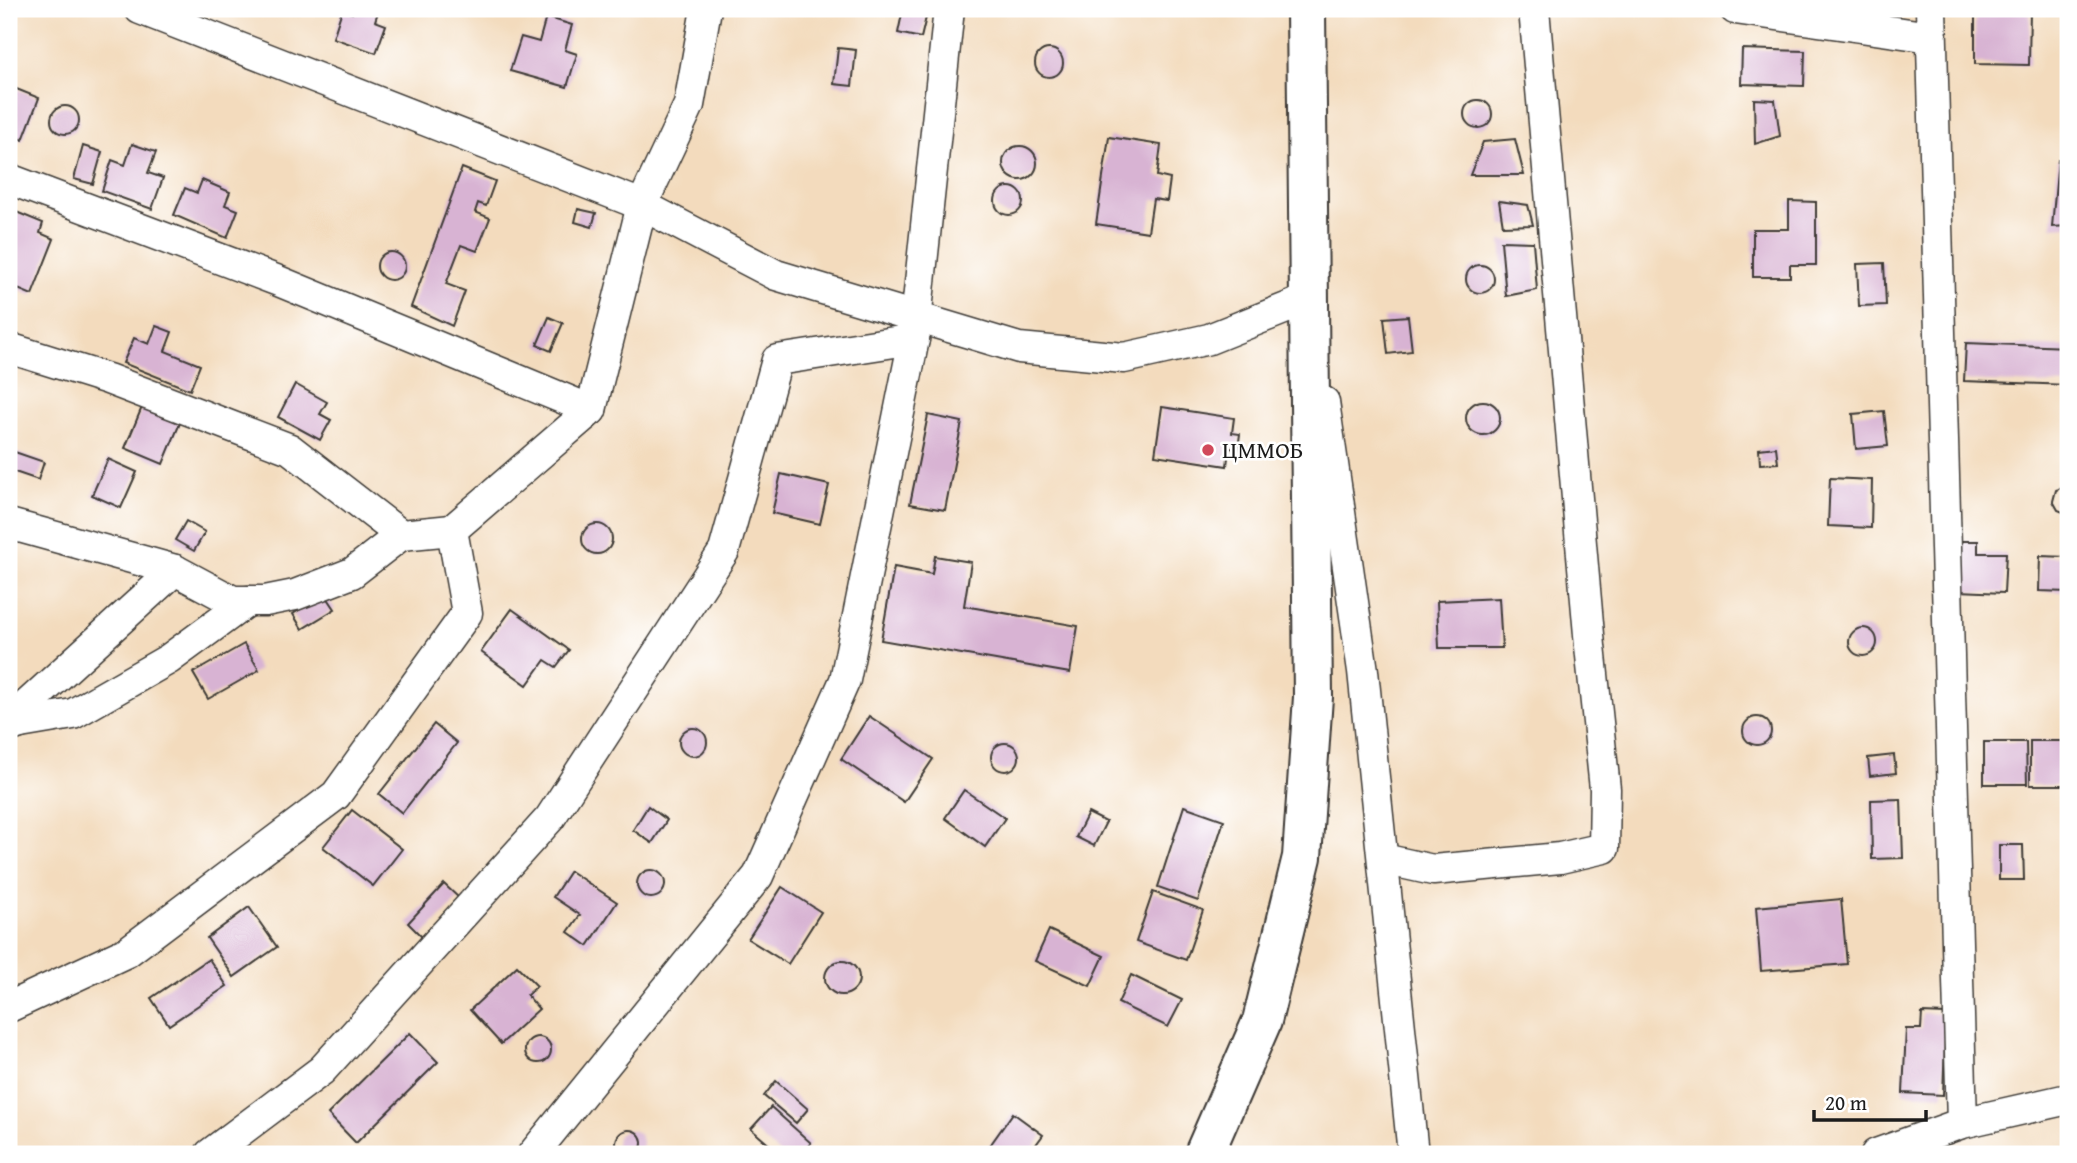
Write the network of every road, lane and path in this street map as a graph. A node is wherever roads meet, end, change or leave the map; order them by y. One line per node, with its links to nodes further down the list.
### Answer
1 (140, 9): 9 (street)
2 (706, 9): 9 (street)
3 (949, 9): 11 (street)
4 (1306, 9): 10 (street)
5 (1534, 9): 20 (street)
6 (1735, 9): 7 (street)
7 (1931, 23): 23 (street)
8 (9, 179): 13 (street)
9 (642, 205): 11 (street); 13 (street)
10 (1309, 299): 11 (street); 20 (street); 26 (street)
11 (915, 327): 24 (street); 25 (street)
12 (9, 348): 16 (street)
13 (591, 410): 15 (street)
14 (9, 524): 17 (street)
15 (452, 530): 16 (street); 21 (street)
16 (401, 535): 18 (street)
17 (175, 570): 18 (street); 19 (street)
18 (248, 601): 19 (street)
19 (12, 723)
20 (1383, 859): 27 (street)
21 (9, 1007)
22 (2068, 1099): 23 (street)
23 (1962, 1123): 28 (street)
24 (210, 1154)
25 (533, 1154)
26 (1204, 1154)
27 (1413, 1154)
28 (1876, 1154)

